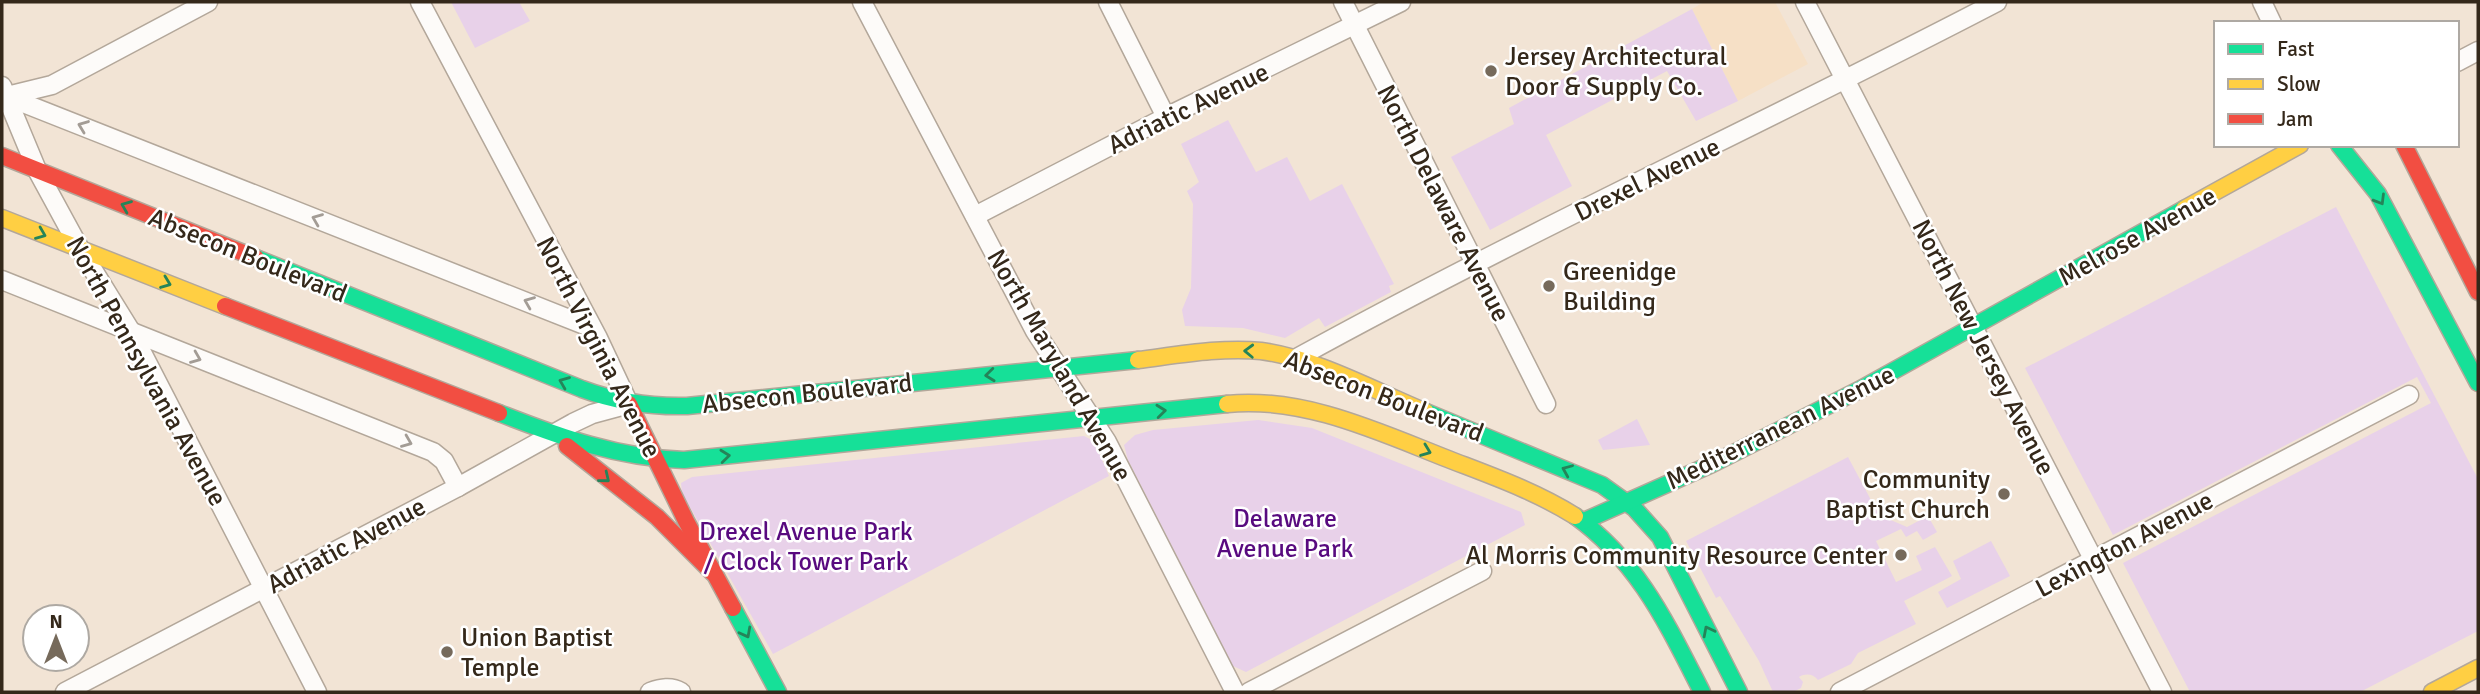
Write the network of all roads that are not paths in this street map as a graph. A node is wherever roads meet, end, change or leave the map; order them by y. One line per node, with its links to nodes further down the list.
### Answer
1 (208, 2): 15 (street)
2 (420, 2): 29 (street, North Virginia Avenue)
3 (862, 2): 22 (street, North Maryland Avenue)
4 (1108, 2): 16 (street)
5 (1343, 2): 11 (street, North Delaware Avenue)
6 (1401, 2): 11 (street, Adriatic Avenue)
7 (1805, 2): 14 (street, North New Jersey Avenue)
8 (1997, 2): 14 (street, Drexel Avenue)
9 (2262, 2): 10 (street)
10 (2271, 21)
11 (1356, 26): 16 (street, Adriatic Avenue); 25 (street, North Delaware Avenue)
12 (2478, 51): 13 (street)
13 (2459, 61)
14 (1845, 81): 25 (street, Drexel Avenue); 28 (street, North New Jersey Avenue)
15 (4, 92): 21 (street, North Pennsylvania Avenue); 29 (street, one-way to 15)
16 (1166, 117): 22 (street, Adriatic Avenue)
17 (2297, 147): 28 (main road, Melrose Avenue)
18 (2341, 147): 33 (main road, one-way to 33)
19 (2405, 147): 27 (main road)
20 (2, 156): 21 (main road, Absecon Boulevard)
21 (37, 170): 24 (street, North Pennsylvania Avenue); 35 (main road, Absecon Boulevard, one-way to 21)
22 (975, 216): 32 (street, North Maryland Avenue)
23 (2, 218): 24 (main road, Absecon Boulevard, one-way to 24)
24 (79, 249): 30 (street, North Pennsylvania Avenue); 38 (main road, Absecon Boulevard, one-way to 38)
25 (1475, 265): 31 (street, Drexel Avenue); 36 (street, North Delaware Avenue)
26 (2, 281): 30 (street)
27 (2478, 292)
28 (1973, 327): 41 (main road, Mediterranean Avenue); 43 (street, North New Jersey Avenue)
29 (592, 328): 35 (street, North Virginia Avenue)
30 (132, 333): 40 (street, one-way to 40); 46 (street, North Pennsylvania Avenue)
31 (1297, 358): 32 (main road, Absecon Boulevard, one-way to 32); 41 (main road, Absecon Boulevard, one-way to 31)
32 (1058, 367): 35 (main road, Absecon Boulevard, one-way to 35); 37 (street, North Maryland Avenue)
33 (2478, 383)
34 (2409, 395): 43 (street, Lexington Avenue)
35 (629, 404): 38 (street, Adriatic Avenue); 39 (main road, North Virginia Avenue)
36 (1546, 404)
37 (1093, 418): 39 (main road, Absecon Boulevard, one-way to 37); 42 (main road, Absecon Boulevard, one-way to 42); 53 (street, North Maryland Avenue)
38 (553, 434): 39 (main road, Absecon Boulevard); 40 (street, Adriatic Avenue); 45 (main road, one-way to 45)
39 (657, 459): 45 (main road, North Virginia Avenue)
40 (458, 487): 46 (street, Adriatic Avenue)
41 (1628, 500): 42 (main road, Mediterranean Avenue); 56 (main road, one-way to 41)
42 (1584, 521): 55 (main road)
43 (2094, 560): 57 (street, Lexington Avenue); 58 (street, North New Jersey Avenue)
44 (1482, 571): 54 (street)
45 (713, 573): 52 (main road, North Virginia Avenue, one-way to 52)
46 (265, 588): 48 (street, Adriatic Avenue); 49 (street, North Pennsylvania Avenue)
47 (2478, 668): 59 (main road)
48 (65, 692)
49 (317, 692)
50 (650, 692): 51 (street)
51 (681, 692)
52 (778, 692)
53 (1236, 692)
54 (1249, 692)
55 (1702, 692)
56 (1740, 692)
57 (1840, 692)
58 (2162, 692)
59 (2431, 692)

